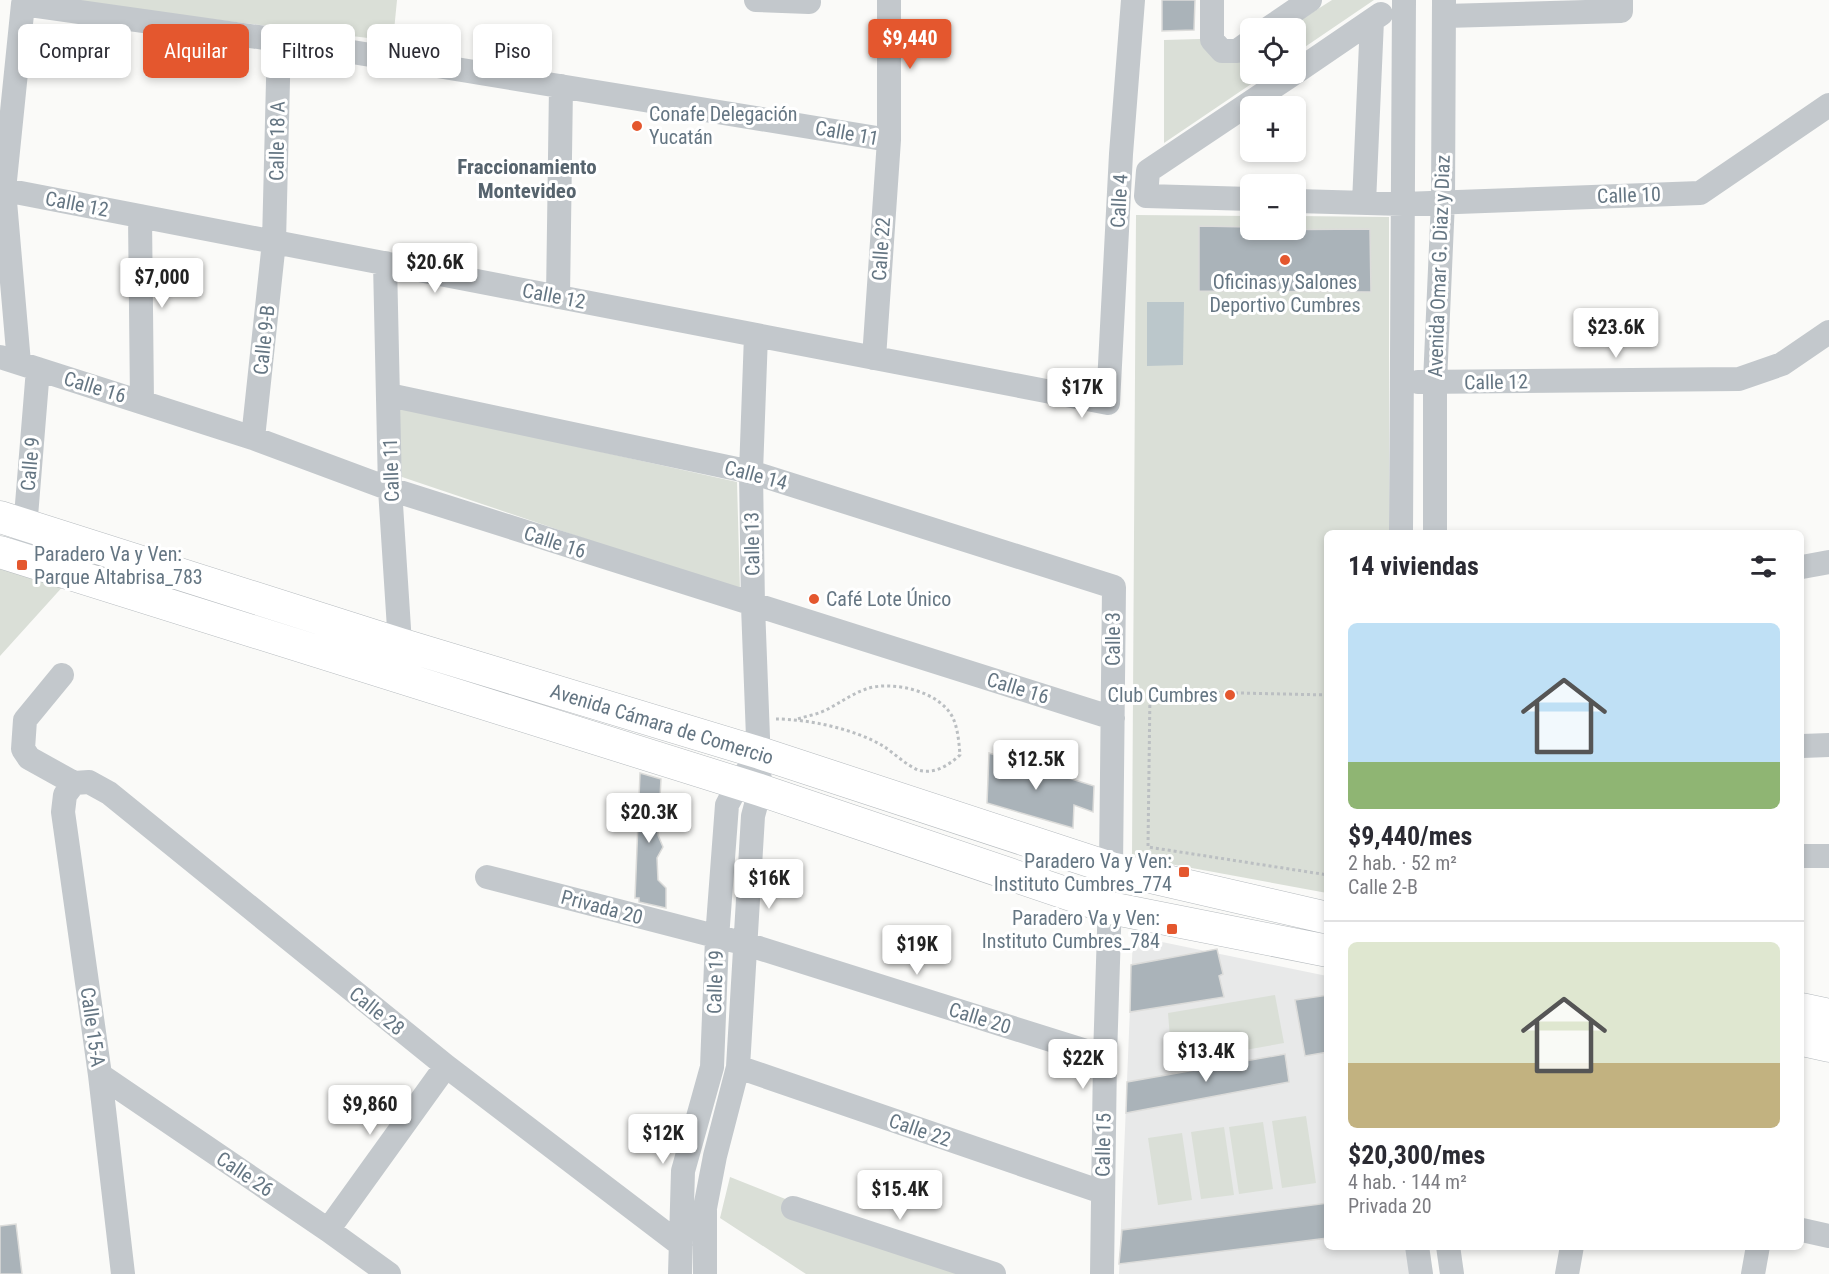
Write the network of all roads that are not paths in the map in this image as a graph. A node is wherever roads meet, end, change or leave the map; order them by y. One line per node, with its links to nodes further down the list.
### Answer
1 (756, 0): 7 (street)
2 (889, 0): 20 (street, Calle 22)
3 (1133, 0): 39 (street, Calle 4)
4 (1212, 0): 13 (street)
5 (1310, 0): 10 (street)
6 (1403, 0): 11 (street); 26 (street, Avenida Omar G. Diaz y Diaz)
7 (809, 2)
8 (1621, 5): 9 (street)
9 (1445, 8): 24 (street, Avenida Omar G. Diaz y Diaz)
10 (1284, 18)
11 (1372, 20): 15 (street); 25 (street)
12 (261, 37): 21 (street, Calle 11)
13 (1240, 49)
14 (355, 52): 18 (street, Calle 11)
15 (1306, 65)
16 (278, 78): 28 (street, Calle 18 A)
17 (1278, 84): 22 (street)
18 (561, 86): 20 (street, Calle 11); 30 (street)
19 (1829, 105): 24 (street, Calle 10)
20 (889, 140): 33 (street, Calle 22)
21 (2, 189): 27 (street, Calle 12); 34 (street, Calle 9)
22 (1240, 199)
23 (1306, 201): 25 (street, Calle 10)
24 (1443, 201): 26 (street, Calle 10); 36 (street, Avenida Omar G. Diaz y Diaz)
25 (1364, 203): 26 (street, Calle 10)
26 (1403, 204): 35 (street, Avenida Omar G. Diaz y Diaz)
27 (140, 216): 28 (street, Calle 12); 38 (street)
28 (274, 242): 29 (street, Calle 12); 40 (street, Calle 9-B)
29 (385, 263): 30 (street, Calle 12); 37 (street, Calle 11)
30 (558, 297): 32 (street, Calle 12)
31 (1829, 332): 36 (street, Calle 12)
32 (756, 335): 33 (street, Calle 12); 41 (street, Calle 13)
33 (874, 358): 39 (street, Calle 12)
34 (19, 363): 38 (street, Calle 16); 43 (street, Calle 9)
35 (1403, 382): 36 (street, Calle 12); 44 (street, Avenida Omar G. Diaz y Diaz)
36 (1435, 382): 45 (street, Avenida Omar G. Diaz y Diaz)
37 (389, 395): 41 (street, Calle 14); 42 (street, Calle 11)
38 (142, 402): 40 (street, Calle 16)
39 (1108, 403)
40 (253, 438): 42 (street, Calle 16)
41 (751, 472): 49 (street, Calle 14); 50 (street, Calle 13)
42 (390, 489): 50 (street, Calle 16); 51 (street, Calle 11)
43 (12, 521): 46 (street, Calle 9); 51 (main road, Avenida Cámara de Comercio)
44 (1401, 530)
45 (1436, 530)
46 (12, 555): 53 (main road, Avenida Cámara de Comercio)
47 (1829, 562): 48 (street)
48 (1804, 567)
49 (1114, 587): 54 (street, Calle 3)
50 (753, 606): 54 (street, Calle 16); 57 (street, Calle 13)
51 (400, 644): 53 (street, Calle 11); 57 (main road, Avenida Cámara de Comercio)
52 (62, 675): 58 (street, Calle 28)
53 (392, 676): 59 (main road, Avenida Cámara de Comercio)
54 (1113, 718): 62 (street, Calle 3)
55 (1829, 745): 56 (street)
56 (1804, 746)
57 (760, 753): 59 (street, Calle 19); 62 (main road, Avenida Cámara de Comercio)
58 (74, 783): 74 (street, Calle 28); 76 (street, Calle 15-A)
59 (749, 787): 64 (main road, Avenida Cámara de Comercio); 66 (street, Calle 19); 67 (street, Calle 19)
60 (1804, 856): 61 (street)
61 (1829, 856)
62 (1111, 868): 64 (street, Calle 3); 65 (main road, Avenida Cámara de Comercio)
63 (487, 877): 66 (street, Privada 20)
64 (1110, 908): 68 (main road, Avenida Cámara de Comercio); 73 (street, Calle 15)
65 (1324, 917)
66 (717, 938): 67 (street, Calle 20); 82 (street, Calle 19)
67 (746, 944): 73 (street, Calle 20); 75 (street, Calle 19)
68 (1324, 950)
69 (1804, 1009): 70 (main road)
70 (1829, 1015)
71 (1804, 1040): 72 (main road)
72 (1829, 1046)
73 (1105, 1057): 77 (street, Calle 15)
74 (446, 1066): 79 (street); 82 (street, Calle 28)
75 (738, 1067): 77 (street, Calle 22); 90 (street, Calle 19)
76 (100, 1075): 79 (street, Calle 26); 87 (street, Calle 15-A)
77 (1102, 1192): 92 (street, Calle 15)
78 (794, 1208): 91 (street)
79 (328, 1230): 88 (street, Calle 26)
80 (1804, 1230): 81 (street)
81 (1829, 1236)
82 (681, 1245): 89 (street, Calle 19)
83 (1418, 1250): 93 (street)
84 (1449, 1250): 94 (street)
85 (1571, 1250): 95 (street)
86 (1757, 1250): 96 (street)
87 (123, 1274)
88 (389, 1274)
89 (680, 1274)
90 (705, 1274)
91 (994, 1274)
92 (1102, 1274)
93 (1421, 1274)
94 (1452, 1274)
95 (1566, 1274)
96 (1754, 1274)

